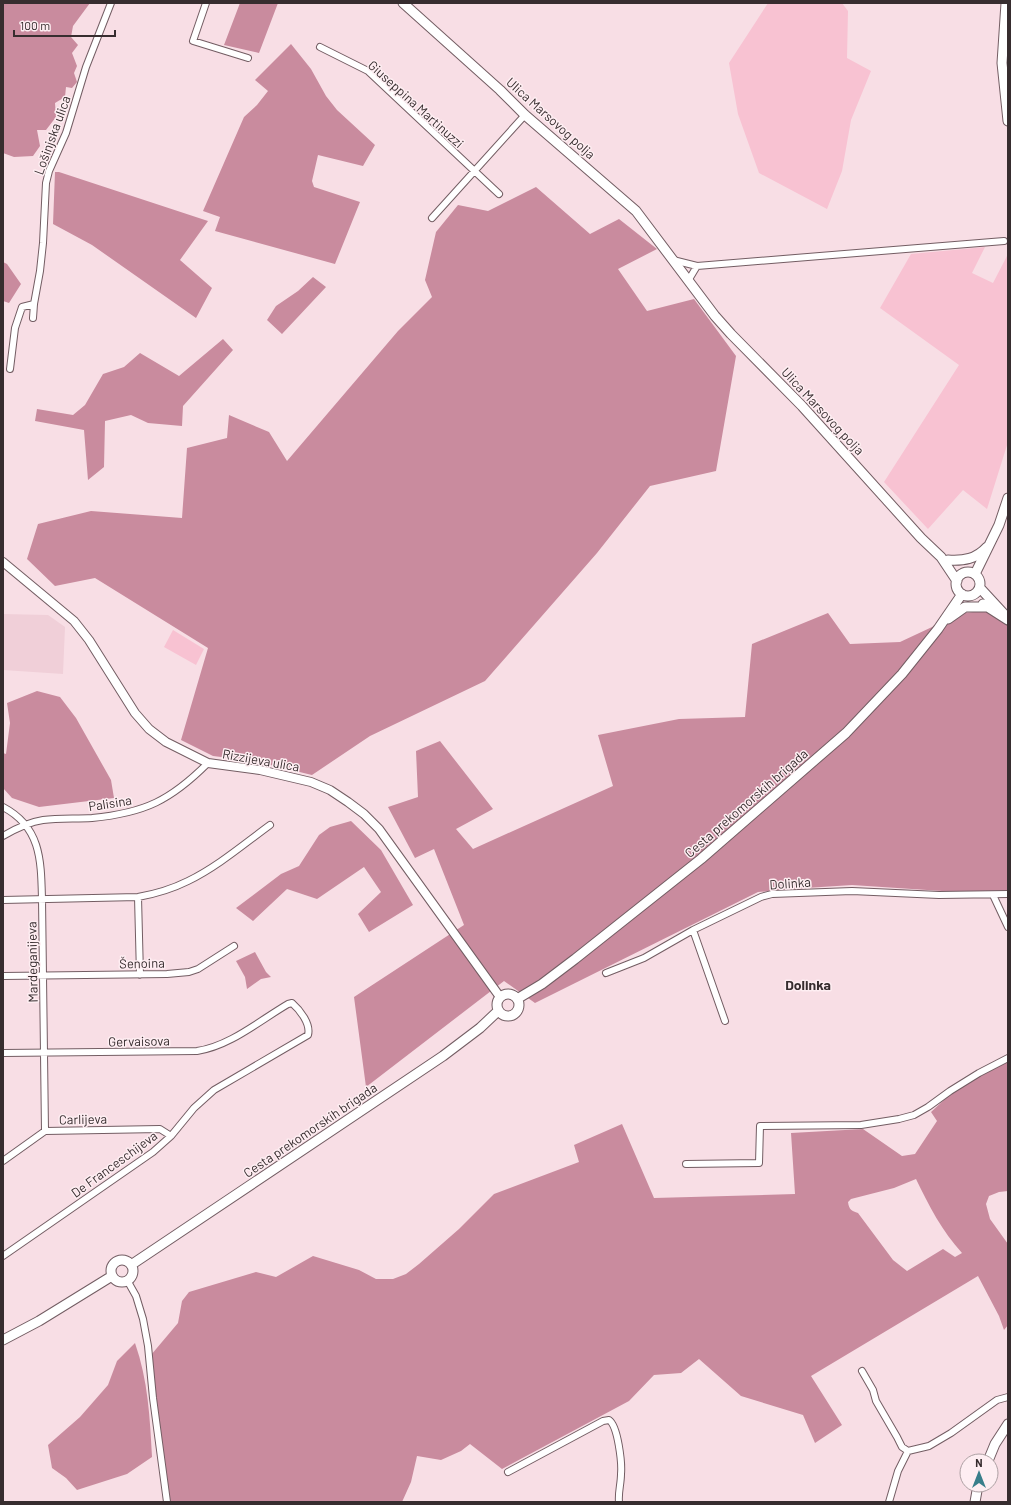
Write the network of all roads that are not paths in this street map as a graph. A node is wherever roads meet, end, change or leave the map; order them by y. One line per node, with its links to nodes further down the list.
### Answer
1 (111, 3): 16 (street, Lošinjska ulica)
2 (206, 3): 6 (street)
3 (403, 3): 7 (main road, Ulica Marsovog polja)
4 (1006, 3): 8 (main road)
5 (320, 47): 9 (street, Giuseppina Martinuzzi)
6 (248, 58)
7 (525, 115): 9 (street); 13 (main road, Ulica Marsovog polja)
8 (1008, 121)
9 (473, 171): 10 (street, Giuseppina Martinuzzi); 11 (street)
10 (499, 194)
11 (432, 218)
12 (1004, 241): 14 (street)
13 (672, 260): 14 (street); 15 (main road, Ulica Marsovog polja)
14 (697, 266): 15 (street)
15 (688, 281): 21 (main road, Ulica Marsovog polja)
16 (34, 304): 17 (street, Lošinjska ulica); 18 (street)
17 (33, 318)
18 (10, 369)
19 (1008, 498): 20 (main road)
20 (992, 541): 21 (main road); 24 (main road)
21 (944, 559): 23 (main road, Ulica Marsovog polja); 25 (main road, Ulica Marsovog polja)
22 (3, 562): 32 (street, Rizzijeva ulica)
23 (965, 573): 24 (main road); 25 (main road)
24 (975, 574): 26 (main road)
25 (957, 581): 27 (main road)
26 (980, 588): 28 (main road); 30 (main road)
27 (962, 594): 28 (main road); 31 (main road, Cesta prekomorskih brigada)
28 (972, 595): 29 (main road)
29 (986, 606): 30 (main road); 31 (main road)
30 (1008, 619)
31 (942, 624): 50 (main road, Cesta prekomorskih brigada)
32 (208, 763): 34 (street, Palisina); 49 (street, Rizzijeva ulica)
33 (3, 807): 34 (street, Mardeganijeva)
34 (26, 824): 36 (street, Palisina); 40 (street, Mardeganijeva)
35 (270, 825): 39 (street)
36 (3, 836)
37 (1008, 894): 38 (street, Dolinka)
38 (993, 895): 42 (street); 43 (street, Dolinka)
39 (138, 897): 40 (street); 47 (street)
40 (42, 899): 41 (street); 46 (street, Mardeganijeva)
41 (3, 900)
42 (1008, 927)
43 (693, 930): 45 (street, Dolinka); 52 (street)
44 (234, 946): 47 (street, Šenoina)
45 (606, 973)
46 (43, 975): 47 (street, Šenoina); 48 (street, Šenoina); 55 (street, Mardeganijeva)
47 (140, 975)
48 (3, 976)
49 (500, 997): 50 (main road); 51 (main road)
50 (517, 999): 51 (main road)
51 (498, 1011): 62 (main road, Cesta prekomorskih brigada)
52 (725, 1021)
53 (309, 1030): 55 (street, Gervaisova); 58 (street, De Franceschijeva)
54 (3, 1053): 55 (street, Gervaisova)
55 (44, 1053): 57 (street, Mardeganijeva)
56 (1008, 1058): 60 (street)
57 (45, 1131): 58 (street, Carlijeva); 59 (street, Carlijeva)
58 (171, 1136): 61 (street, De Franceschijeva)
59 (3, 1160)
60 (686, 1164)
61 (3, 1256)
62 (131, 1265): 63 (main road); 64 (main road)
63 (112, 1276): 64 (main road); 65 (main road)
64 (127, 1280): 72 (street)
65 (3, 1340)
66 (862, 1371): 69 (street)
67 (1008, 1397): 69 (street)
68 (1008, 1424): 70 (main road)
69 (908, 1451): 74 (street)
70 (991, 1453)
71 (508, 1472): 73 (street)
72 (166, 1502)
73 (619, 1502)
74 (890, 1502)

